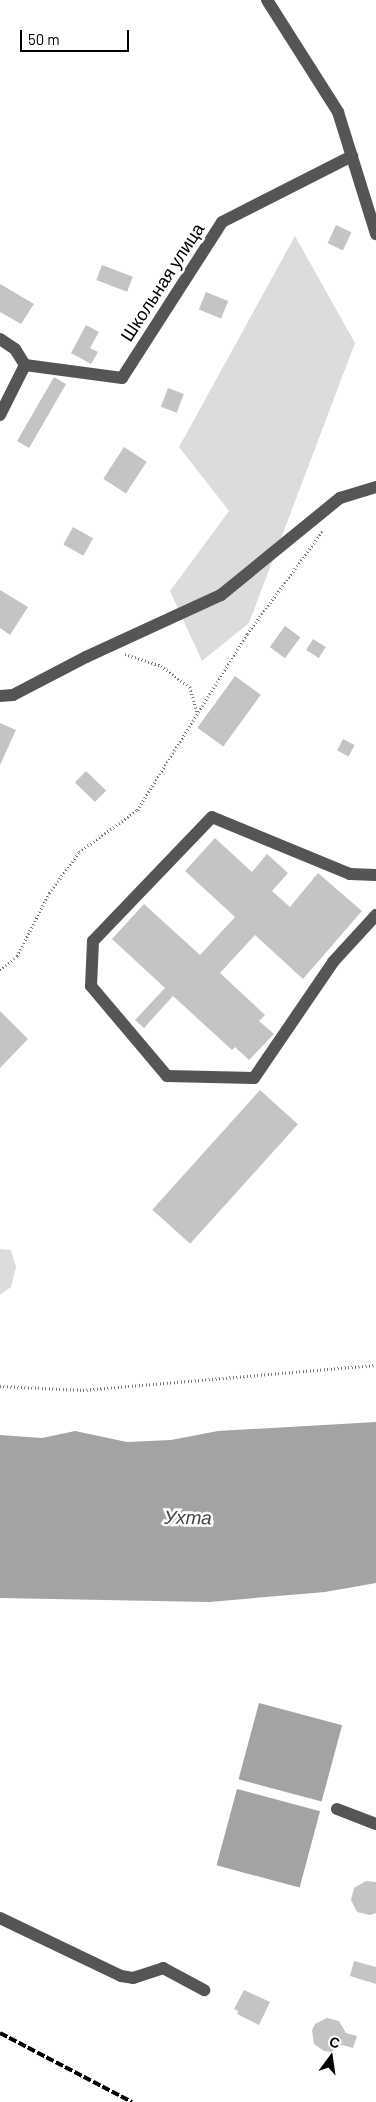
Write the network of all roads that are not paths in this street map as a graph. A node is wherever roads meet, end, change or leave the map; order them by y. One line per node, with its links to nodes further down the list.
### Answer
1 (267, 0): 2 (street)
2 (352, 156): 3 (street); 5 (street, Школьная улица)
3 (376, 234)
4 (0, 339): 5 (street)
5 (25, 365): 6 (street)
6 (0, 415)
7 (376, 487): 8 (street)
8 (0, 696)
9 (376, 875): 10 (street)
10 (376, 915)
11 (337, 1809): 12 (street)
12 (376, 1824)
13 (0, 1918): 14 (street)
14 (204, 1990)

